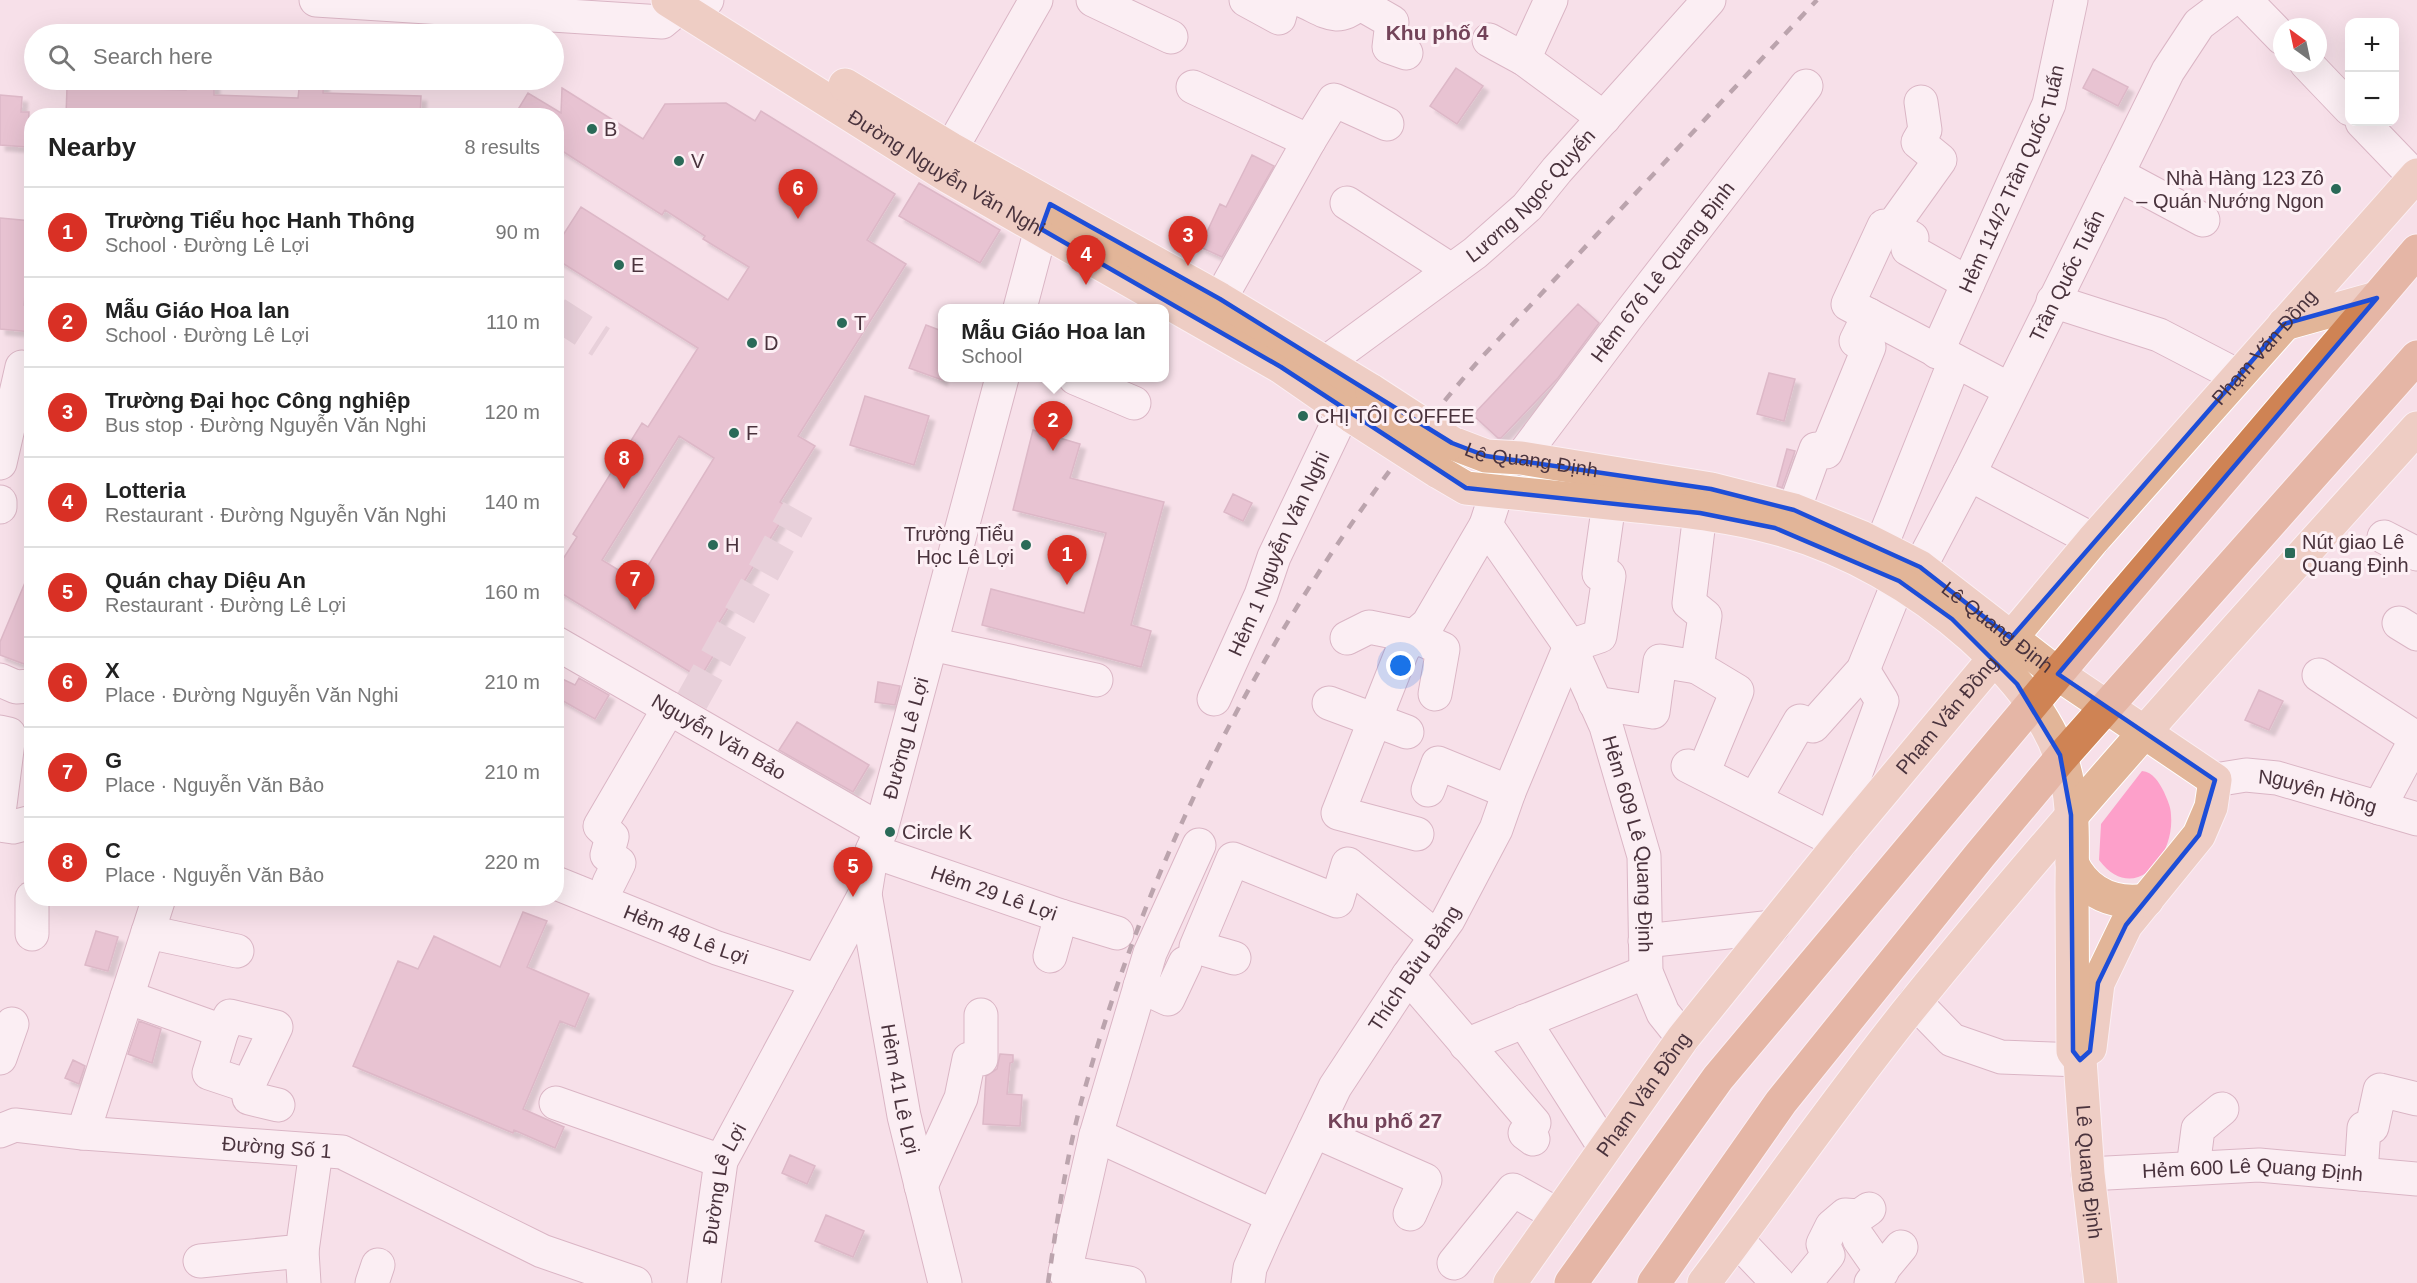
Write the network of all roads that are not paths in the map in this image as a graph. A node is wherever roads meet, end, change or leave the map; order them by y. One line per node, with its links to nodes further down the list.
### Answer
1 (316, 0): 12 (street)
2 (1036, 0): 27 (street)
3 (1093, 0): 14 (street)
4 (1246, 0): 5 (street)
5 (1284, 0)
6 (1301, 0): 16 (street)
7 (1551, 0): 17 (street)
8 (1709, 0): 23 (street, Lương Ngọc Quyến)
9 (2071, 0): 36 (street, Hẻm 114/2 Trần Quốc Tuấn)
10 (2231, 0): 28 (street, Trần Quốc Tuấn)
11 (2245, 0): 13 (street)
12 (693, 2): 27 (main road, Đường Nguyễn Văn Nghi); 31 (main road, Đường Nguyễn Văn Nghi)
13 (2273, 29)
14 (1171, 37)
15 (1489, 40): 17 (street)
16 (1406, 53)
17 (1524, 58): 23 (street)
18 (2315, 72): 22 (street)
19 (1806, 86): 55 (street, Hẻm 676 Lê Quang Định)
20 (1193, 87): 26 (street)
21 (1921, 102): 33 (street)
22 (2345, 104)
23 (1604, 118): 35 (street, Lương Ngọc Quyến)
24 (1387, 124): 26 (street)
25 (2366, 126): 29 (street)
26 (1309, 141): 38 (street)
27 (951, 149): 31 (main road, Đường Nguyễn Văn Nghi)
28 (2117, 174): 32 (street); 39 (street, Trần Quốc Tuấn)
29 (2416, 176): 41 (main road, Phạm Văn Đồng)
30 (1347, 203): 35 (street)
31 (1046, 217): 38 (main road, Đường Nguyễn Văn Nghi); 40 (street); 52 (main road, Đường Nguyễn Văn Nghi)
32 (2203, 220)
33 (1892, 227): 36 (street); 42 (street)
34 (2417, 251): 37 (highway)
35 (1451, 270): 45 (street, Lương Ngọc Quyến)
36 (1968, 283): 43 (street, Hẻm 114/2 Trần Quốc Tuấn)
37 (2377, 298): 41 (main road); 76 (highway)
38 (1220, 299): 45 (main road, Đường Nguyễn Văn Nghi)
39 (2053, 301): 47 (street); 50 (street, Trần Quốc Tuấn)
40 (1021, 304)
41 (2284, 324): 47 (main road, Phạm Văn Đồng)
42 (1864, 334): 43 (street); 60 (street)
43 (1946, 356): 50 (street); 65 (street, Hẻm 114/2 Trần Quốc Tuấn)
44 (2417, 357): 86 (highway)
45 (1325, 363): 52 (main road, Đường Nguyễn Văn Nghi)
46 (18, 367): 56 (street)
47 (2238, 376): 63 (main road, Phạm Văn Đồng)
48 (1001, 382): 70 (street, Đường Lê Lợi)
49 (1084, 382): 51 (street)
50 (2009, 389): 57 (street, Trần Quốc Tuấn)
51 (1134, 403)
52 (1356, 406): 54 (main road, bridge); 82 (street, Hẻm 1 Nguyễn Văn Nghi)
53 (2417, 428): 91 (main road)
54 (1445, 457): 55 (main road, Lê Quang Định); 58 (main road, Lê Quang Định)
55 (1521, 458): 60 (main road, Lê Quang Định)
56 (0, 464)
57 (1969, 474): 63 (street); 67 (street, Trần Quốc Tuấn)
58 (1497, 491): 59 (main road, Lê Quang Định); 62 (street)
59 (1609, 503): 61 (main road, Lê Quang Định); 71 (street)
60 (1794, 510): 65 (main road, Lê Quang Định)
61 (1700, 513): 67 (main road, Lê Quang Định); 74 (street)
62 (1486, 525): 68 (street); 71 (street, Hẻm 609 Lê Quang Định)
63 (2082, 526): 73 (main road, Phạm Văn Đồng)
64 (2384, 537): 66 (street)
65 (1881, 546): 67 (main road, Lê Quang Định)
66 (2417, 554)
67 (1910, 574): 73 (main road, Lê Quang Định); 75 (street, Trần Quốc Tuấn)
68 (1414, 636): 69 (street); 81 (street); 88 (street)
69 (1347, 638)
70 (931, 644): 79 (street); 105 (street, Đường Lê Lợi)
71 (1570, 646): 84 (street, Hẻm 609 Lê Quang Định); 96 (street, Thích Bửu Đăng)
72 (564, 647): 87 (street, Nguyễn Văn Bảo)
73 (2003, 648): 76 (main road, Lê Quang Định); 85 (main road, Lê Quang Định); 106 (main road, Phạm Văn Đồng)
74 (1697, 667): 84 (street); 97 (street)
75 (1863, 670): 97 (street, Trần Quốc Tuấn); 106 (street)
76 (2058, 674): 85 (highway); 86 (main road, Lê Quang Định)
77 (2319, 675): 92 (street)
78 (0, 680): 80 (street)
79 (1096, 680)
80 (24, 686)
81 (1435, 694)
82 (1214, 699)
83 (1329, 703): 88 (street)
84 (1595, 703): 123 (street, Hẻm 609 Lê Quang Định)
85 (2032, 704): 93 (main road, Lê Quang Định); 172 (highway)
86 (2106, 706): 91 (main road, Lê Quang Định); 93 (highway)
87 (681, 709): 105 (street, Nguyễn Văn Bảo); 109 (street)
88 (1376, 721): 90 (street); 104 (street)
89 (0, 732): 98 (street)
90 (1407, 732)
91 (2144, 732): 94 (main road, Lê Quang Định); 100 (main road)
92 (2417, 737): 99 (street)
93 (2061, 758): 100 (main road, Lê Quang Định); 173 (highway)
94 (2215, 780): 99 (street, Nguyên Hồng); 112 (main road, Lê Quang Định)
95 (1428, 790): 96 (street)
96 (1509, 792): 120 (street, Thích Bửu Đăng)
97 (1755, 799): 106 (street)
98 (0, 805)
99 (2379, 808): 101 (street, Nguyên Hồng)
100 (2071, 815): 108 (main road, Lê Quang Định); 130 (main road)
101 (2417, 819)
102 (24, 824): 103 (street)
103 (0, 825)
104 (1416, 834)
105 (876, 840): 111 (street, Đường Lê Lợi); 115 (street, Hẻm 29 Lê Lợi)
106 (1836, 841): 116 (main road, Phạm Văn Đồng)
107 (1199, 845): 128 (street)
108 (2072, 863): 112 (main road); 138 (main road, Lê Quang Định)
109 (609, 883)
110 (564, 886): 127 (street, Hẻm 48 Lê Lợi)
111 (865, 894): 127 (street, Đường Lê Lợi); 156 (street, Hẻm 41 Lê Lợi)
112 (2147, 900): 138 (main road, Lê Quang Định)
113 (32, 906): 119 (street)
114 (156, 906): 117 (street)
115 (1060, 916): 118 (street, Hẻm 29 Lê Lợi); 122 (street)
116 (1773, 927): 123 (street); 135 (main road, Phạm Văn Đồng)
117 (148, 932): 121 (street); 129 (street)
118 (1116, 933)
119 (33, 934)
120 (1436, 937): 124 (street); 126 (street, Thích Bửu Đăng)
121 (237, 951)
122 (1050, 956)
123 (1646, 957): 132 (street); 135 (street, Hẻm 609 Lê Quang Định)
124 (1234, 958)
125 (1185, 963): 128 (street)
126 (1408, 976): 136 (street); 145 (street, Thích Bửu Đăng)
127 (818, 981): 151 (street, Đường Lê Lợi)
128 (1140, 986): 147 (street)
129 (127, 997): 134 (street); 146 (street)
130 (1915, 1002): 138 (street); 160 (main road)
131 (981, 1015): 156 (street)
132 (1524, 1021): 136 (street); 149 (street)
133 (12, 1024): 137 (street)
134 (220, 1034): 139 (street); 139 (street)
135 (1683, 1038): 149 (main road, Phạm Văn Đồng)
136 (1466, 1045): 148 (street)
137 (0, 1058)
138 (2080, 1060): 153 (main road, Lê Quang Định)
139 (248, 1086): 142 (street)
140 (2417, 1099): 154 (street)
141 (556, 1103): 151 (street)
142 (278, 1105)
143 (2222, 1109): 152 (street)
144 (0, 1131): 146 (street, Đường Số 1)
145 (1314, 1131): 157 (street); 159 (street, Thích Bửu Đăng)
146 (83, 1133): 150 (street, Đường Số 1)
147 (1096, 1135): 159 (street); 165 (street)
148 (1533, 1139)
149 (1605, 1148): 158 (main road, Phạm Văn Đồng)
150 (316, 1151): 161 (street); 167 (street, Đường Số 1)
151 (721, 1161): 168 (street, Đường Lê Lợi)
152 (2193, 1168): 153 (street, Hẻm 600 Lê Quang Định); 154 (street, Hẻm 600 Lê Quang Định)
153 (2088, 1174): 177 (main road, Lê Quang Định)
154 (2361, 1174): 155 (street, Hẻm 600 Lê Quang Định)
155 (2417, 1179)
156 (921, 1186): 169 (street, Hẻm 41 Lê Lợi)
157 (1410, 1214)
158 (1558, 1215): 163 (street); 171 (main road, Phạm Văn Đồng)
159 (1273, 1216): 170 (street, Thích Bửu Đăng)
160 (1737, 1240): 174 (main road); 175 (street)
161 (302, 1251): 162 (street); 166 (street)
162 (200, 1261)
163 (1454, 1263)
164 (1885, 1267): 176 (street)
165 (1109, 1282)
166 (304, 1283)
167 (635, 1283)
168 (704, 1283)
169 (945, 1283)
170 (1248, 1283)
171 (1510, 1283)
172 (1571, 1283)
173 (1654, 1283)
174 (1704, 1283)
175 (1778, 1283)
176 (1805, 1283)
177 (2101, 1283)

